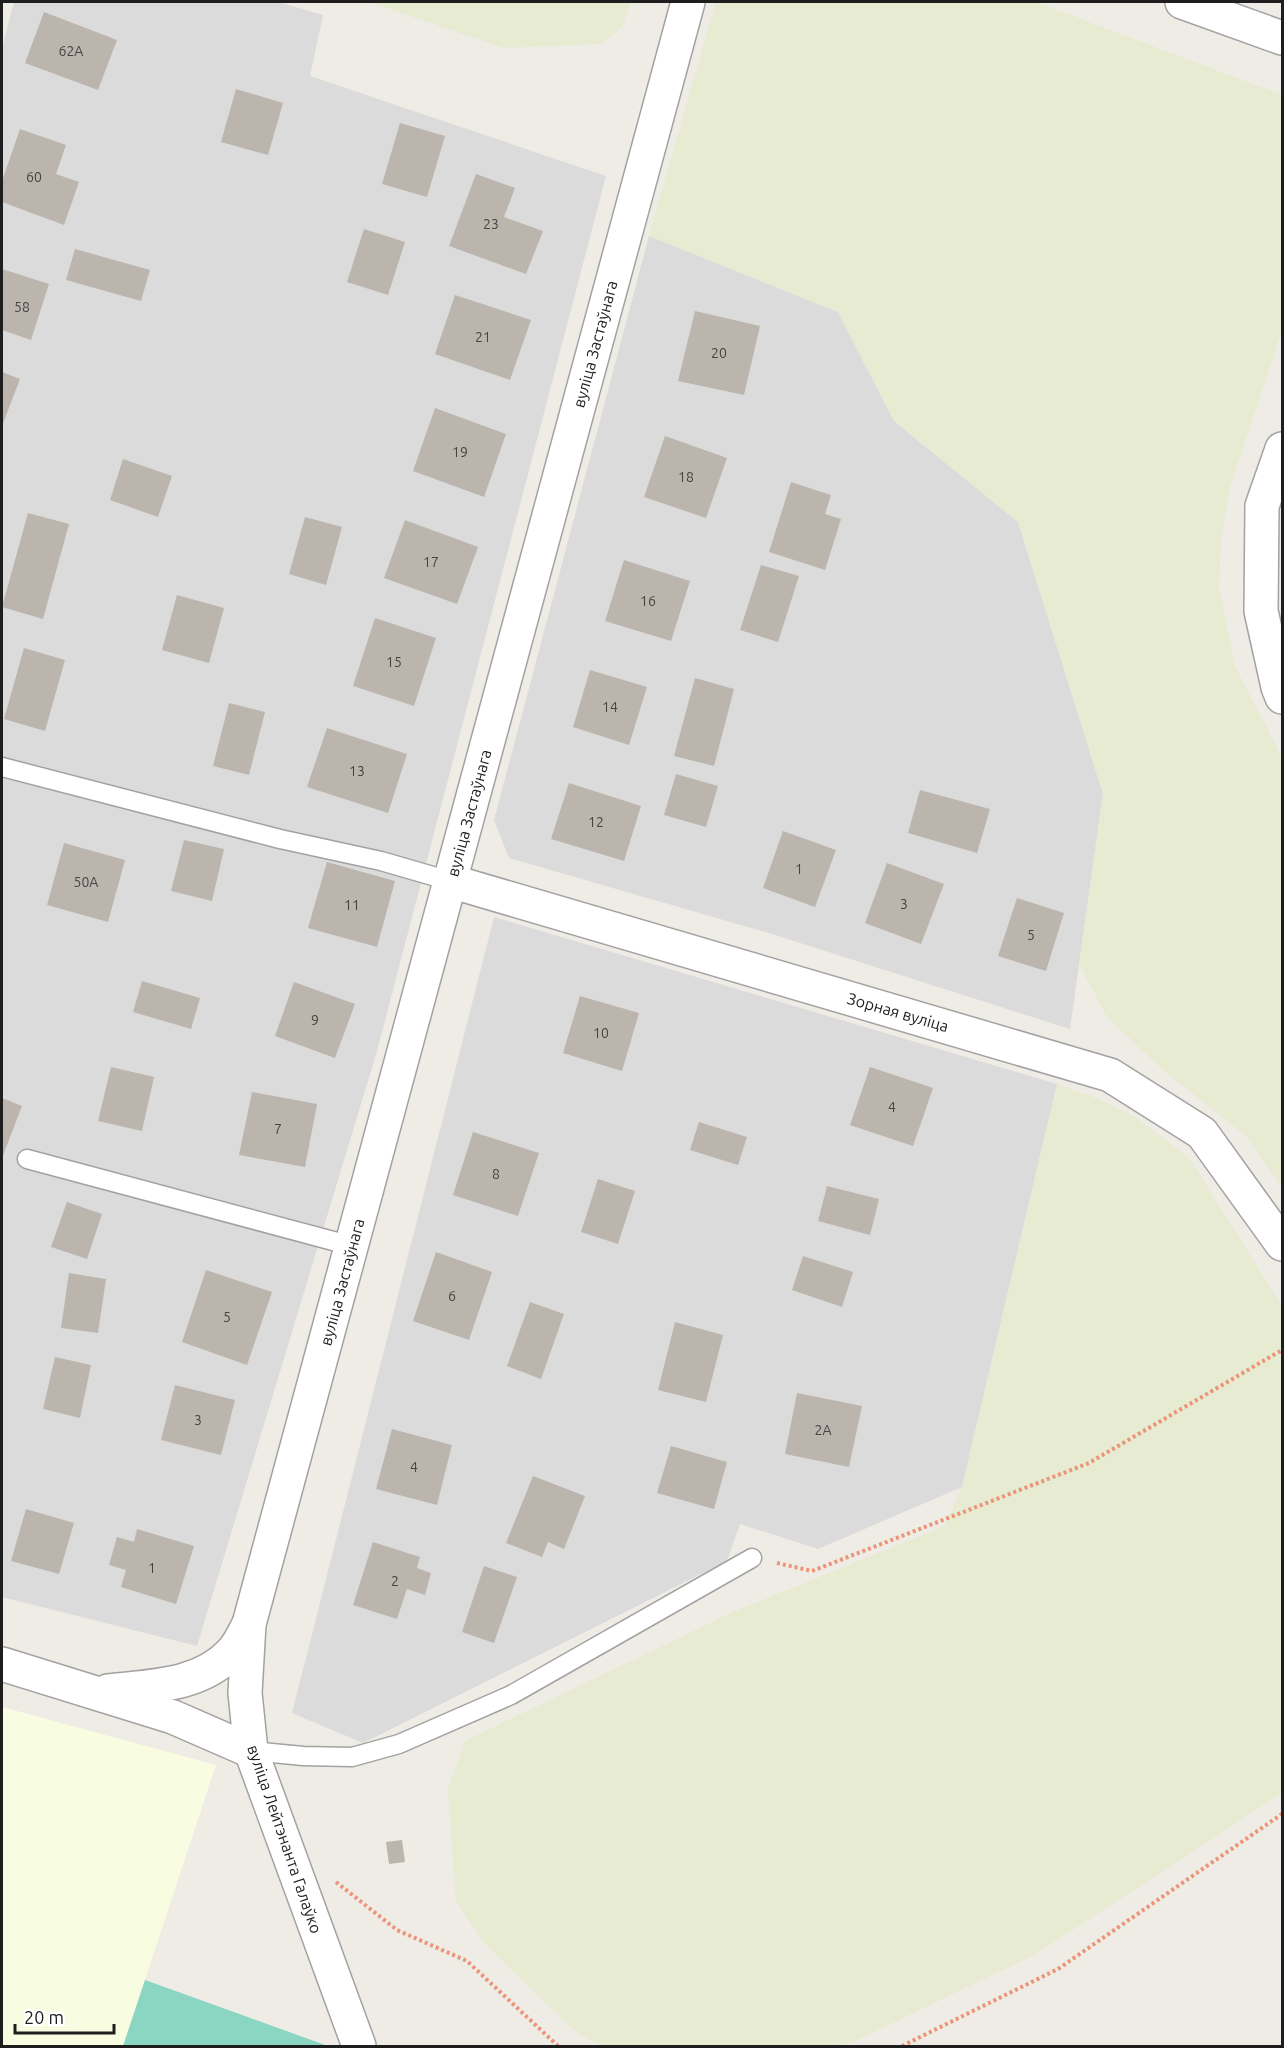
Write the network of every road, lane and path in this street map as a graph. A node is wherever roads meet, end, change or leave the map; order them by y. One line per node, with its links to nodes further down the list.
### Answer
1 (688, 2): 7 (street, вуліца Застаўнага)
2 (1182, 2): 3 (street)
3 (1282, 38)
4 (1282, 449): 5 (street)
5 (1282, 697)
6 (2, 767): 7 (lane)
7 (450, 881): 9 (street, Зорная вуліца); 10 (street, вуліца Застаўнага)
8 (27, 1159): 10 (lane)
9 (1282, 1244)
10 (352, 1246): 13 (street, вуліца Застаўнага)
11 (1282, 1350): 12 (path)
12 (752, 1558): 16 (lane)
13 (249, 1624): 15 (street); 16 (street, вуліца Лейтэнанта Галаўко)
14 (2, 1664): 15 (street)
15 (98, 1693): 16 (street)
16 (251, 1751): 18 (street, вуліца Лейтэнанта Галаўко)
17 (1282, 1814): 21 (path)
18 (289, 1853): 19 (street, вуліца Лейтэнанта Галаўко); 20 (path)
19 (359, 2046)
20 (558, 2046)
21 (902, 2046)

